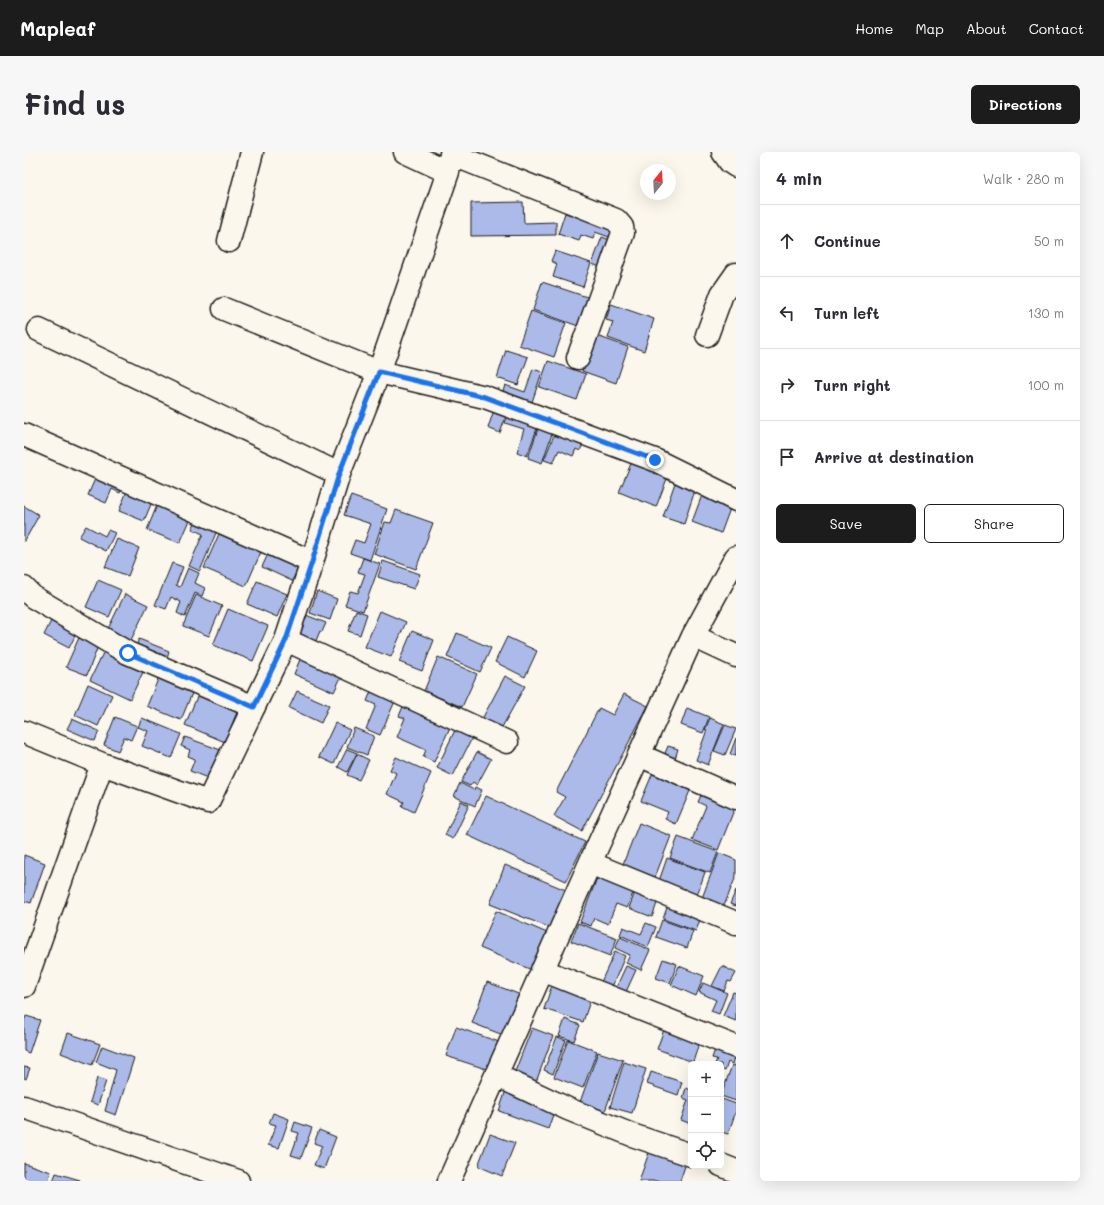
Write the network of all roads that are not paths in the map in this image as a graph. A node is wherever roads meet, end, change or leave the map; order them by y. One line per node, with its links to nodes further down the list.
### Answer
1 (252, 152): 6 (street)
2 (405, 152): 4 (street)
3 (723, 152): 5 (street)
4 (451, 159): 11 (street); 12 (street)
5 (736, 166)
6 (229, 241)
7 (736, 274): 10 (street)
8 (224, 309): 12 (street)
9 (39, 330): 14 (street)
10 (707, 336)
11 (578, 358)
12 (379, 372): 14 (street); 15 (street)
13 (24, 435): 17 (street)
14 (339, 474): 17 (street)
15 (736, 500)
16 (736, 557): 19 (street)
17 (312, 562): 20 (street)
18 (24, 588): 22 (street)
19 (693, 636): 21 (street); 25 (street)
20 (286, 640): 22 (street); 24 (street)
21 (736, 656)
22 (254, 707): 26 (street)
23 (24, 732): 26 (street)
24 (507, 742)
25 (639, 755): 27 (street); 28 (street)
26 (102, 764): 31 (street)
27 (736, 798)
28 (590, 863): 29 (street); 30 (street)
29 (736, 923)
30 (542, 970): 32 (street); 33 (street)
31 (24, 986)
32 (736, 1047)
33 (496, 1075): 35 (street); 39 (street)
34 (24, 1107): 38 (street)
35 (688, 1154)
36 (724, 1167): 37 (street)
37 (736, 1171)
38 (238, 1181)
39 (449, 1181)

